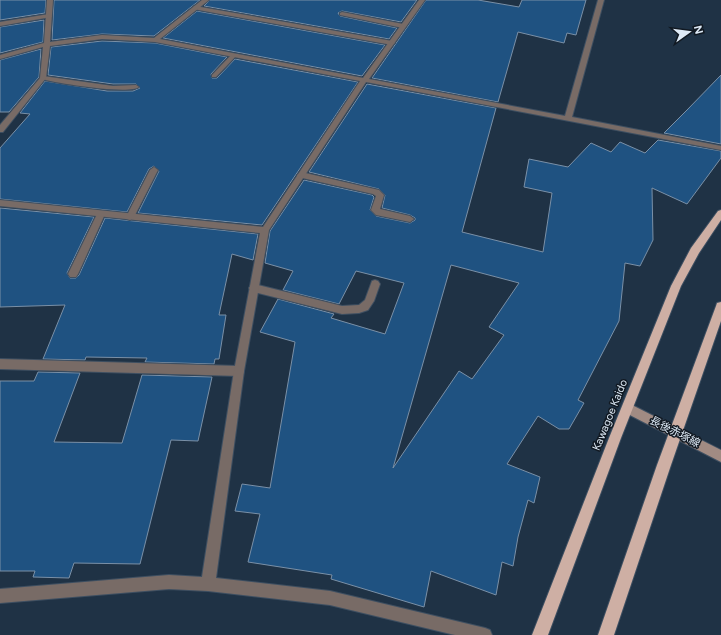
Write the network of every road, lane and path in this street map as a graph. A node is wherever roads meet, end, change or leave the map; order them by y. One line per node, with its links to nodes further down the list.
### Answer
1 (50, 0): 7 (street)
2 (206, 0): 5 (street)
3 (422, 0): 9 (street)
4 (601, 0): 19 (street)
5 (195, 8): 10 (street); 11 (street)
6 (342, 14): 9 (street)
7 (49, 16): 8 (street); 12 (street)
8 (0, 24)
9 (403, 26): 11 (street)
10 (155, 40): 12 (street); 13 (street)
11 (392, 43): 17 (street)
12 (47, 44): 14 (street); 16 (street)
13 (234, 56): 15 (street); 17 (street)
14 (0, 57)
15 (214, 76)
16 (43, 78): 18 (street); 20 (street)
17 (364, 81): 19 (street); 23 (street)
18 (136, 87)
19 (568, 119): 21 (street)
20 (0, 130)
21 (721, 148)
22 (154, 170): 27 (street)
23 (302, 175): 28 (street); 29 (street)
24 (0, 203): 26 (street)
25 (721, 213): 36 (highway, Kawagoe Kaido)
26 (101, 214): 27 (street); 30 (street)
27 (130, 216): 29 (street)
28 (410, 219)
29 (265, 230): 32 (street)
30 (73, 274)
31 (375, 284): 32 (street)
32 (254, 288): 35 (street)
33 (721, 306): 37 (highway)
34 (0, 364): 35 (street)
35 (239, 371): 39 (street)
36 (628, 408): 37 (main road, 長後赤塚線); 42 (highway, Kawagoe Kaido)
37 (676, 432): 38 (main road, 長後赤塚線); 43 (highway)
38 (721, 456)
39 (208, 584): 40 (street); 41 (street)
40 (0, 596)
41 (485, 635)
42 (540, 635)
43 (606, 635)

